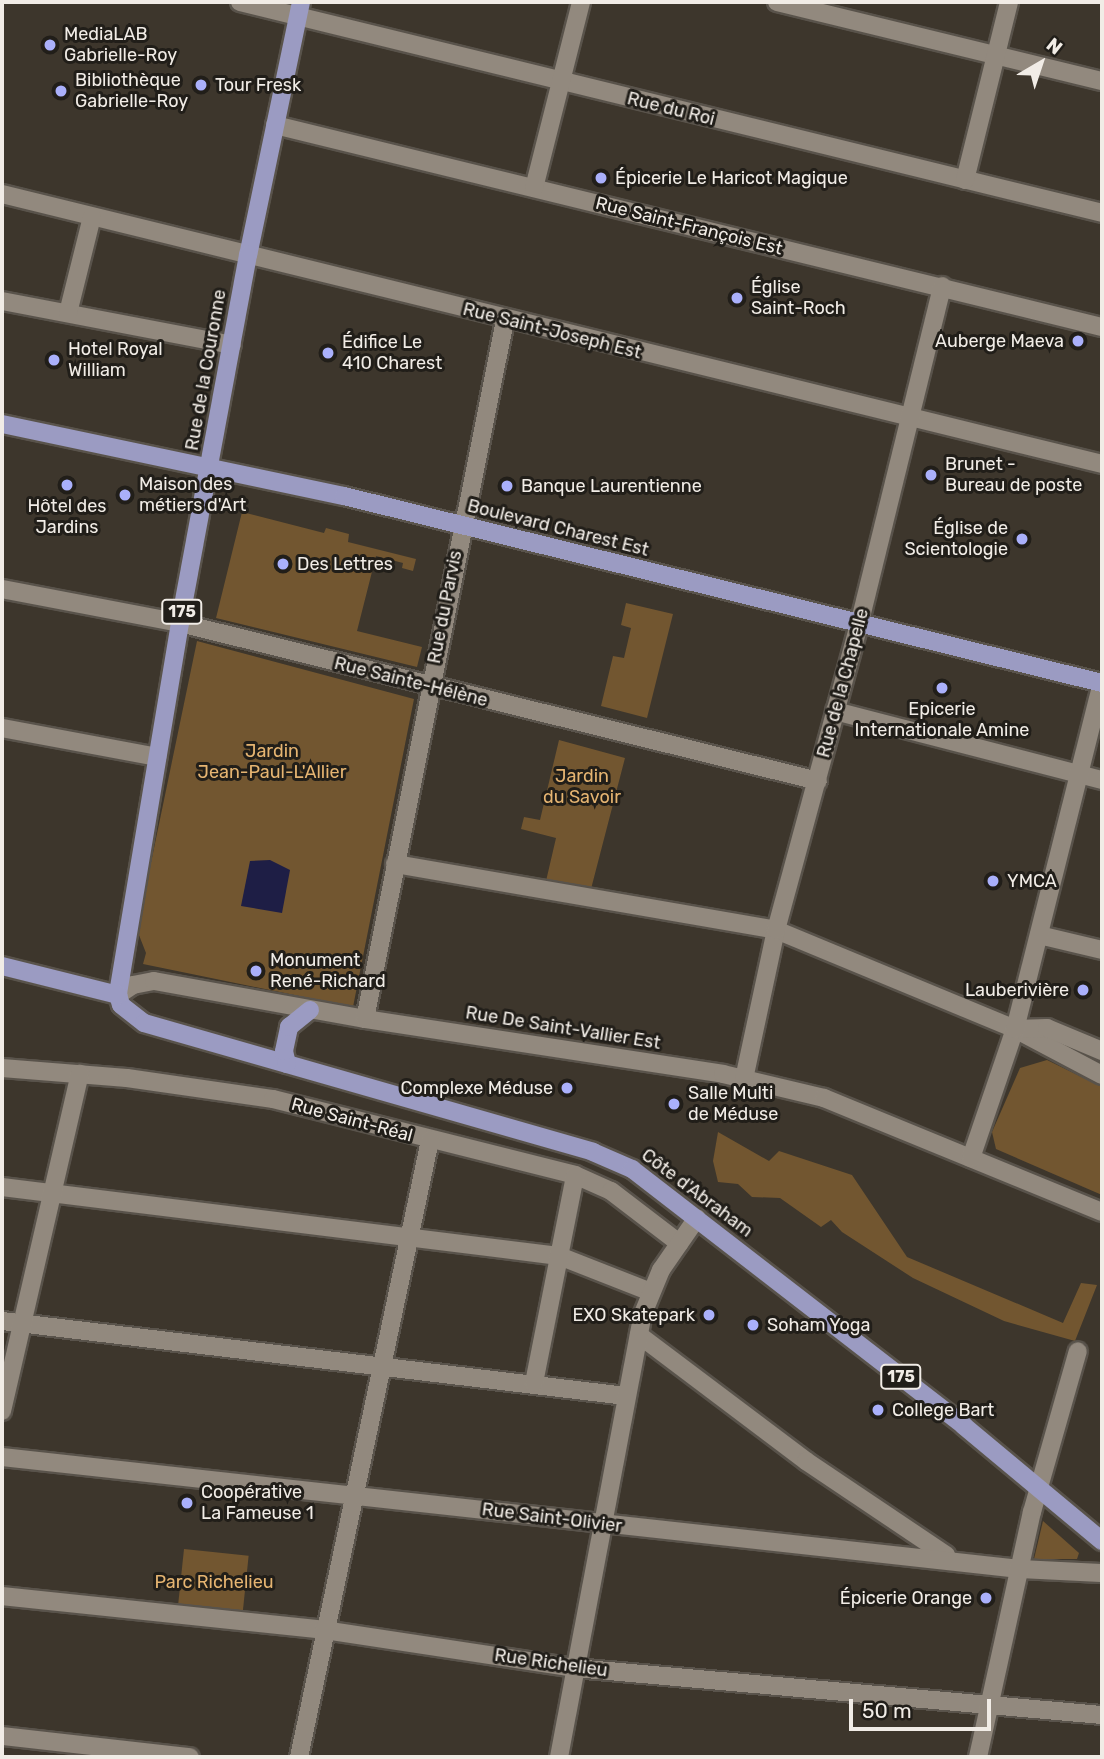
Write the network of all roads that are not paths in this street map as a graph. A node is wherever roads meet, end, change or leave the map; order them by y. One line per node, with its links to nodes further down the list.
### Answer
1 (240, 2): 5 (street, Rue du Roi)
2 (581, 2): 8 (street)
3 (777, 2): 6 (street)
4 (1009, 2): 6 (street)
5 (299, 9): 8 (street, Rue du Roi); 9 (main road, Rue de la Couronne / 175)
6 (996, 55): 7 (street); 10 (street)
7 (1102, 81)
8 (561, 82): 10 (street, Rue du Roi); 11 (street)
9 (275, 125): 11 (street, Rue Saint-François Est); 15 (main road, Rue de la Couronne / 175)
10 (965, 180): 13 (street, Rue du Roi)
11 (534, 188): 16 (street, Rue Saint-François Est)
12 (2, 194): 14 (street, Rue Saint-Joseph Est)
13 (1102, 213)
14 (92, 217): 15 (street, Rue Saint-Joseph Est); 18 (street)
15 (248, 255): 19 (street, Rue Saint-Joseph Est); 21 (main road, Rue de la Couronne / 175)
16 (942, 286): 20 (street, Rue Saint-François Est); 22 (street, Rue de la Chapelle)
17 (2, 301): 18 (street)
18 (68, 313): 21 (street)
19 (505, 320): 22 (street, Rue Saint-Joseph Est); 26 (street, Rue du Parvis)
20 (1102, 327)
21 (232, 345): 25 (main road, Rue de la Couronne / 175)
22 (910, 418): 24 (street, Rue Saint-Joseph Est); 29 (street, Rue de la Chapelle)
23 (2, 424): 25 (main road, Boulevard Charest Est)
24 (1102, 464)
25 (210, 468): 26 (main road, Boulevard Charest Est); 28 (main road, Rue de la Couronne / 175)
26 (461, 525): 29 (main road, Boulevard Charest Est); 31 (street, Rue du Parvis)
27 (2, 589): 28 (street, Rue Sainte-Hélène)
28 (180, 623): 31 (street, Rue Sainte-Hélène); 34 (main road, Rue de la Couronne / 175)
29 (859, 625): 30 (main road, Boulevard Charest Est); 32 (street, Rue de la Chapelle)
30 (1102, 683): 35 (street)
31 (429, 687): 36 (street, Rue Sainte-Hélène); 38 (street, Rue du Parvis)
32 (835, 711): 35 (street); 36 (street, Rue de la Chapelle)
33 (2, 729): 34 (street)
34 (157, 757): 43 (main road, Rue de la Couronne / 175)
35 (1078, 774): 37 (street); 40 (street)
36 (818, 780): 39 (street, Rue de la Chapelle)
37 (1102, 780)
38 (395, 864): 39 (street); 45 (street, Rue du Parvis)
39 (776, 930): 46 (street); 52 (street, Rue de la Chapelle)
40 (1039, 935): 41 (street); 46 (street)
41 (1102, 950)
42 (2, 966): 43 (main road)
43 (118, 995): 44 (street, Rue De Saint-Vallier Est); 48 (main road, Côte d'Abraham / 175)
44 (310, 1010): 45 (street, Rue De Saint-Vallier Est); 48 (main road)
45 (365, 1019): 52 (street, Rue De Saint-Vallier Est)
46 (1015, 1029): 47 (street); 51 (street); 54 (street)
47 (1102, 1051)
48 (287, 1064): 59 (main road, Côte d'Abraham / 175)
49 (2, 1068): 50 (street, Rue Saint-Réal)
50 (80, 1074): 53 (street, Rue Saint-Réal); 57 (street)
51 (1102, 1075)
52 (744, 1079): 54 (street, Rue De Saint-Vallier Est)
53 (430, 1140): 55 (street, Rue Saint-Réal); 60 (street)
54 (971, 1158): 58 (street, Rue De Saint-Vallier Est)
55 (575, 1175): 61 (street, Rue Saint-Réal); 62 (street)
56 (2, 1187): 57 (street)
57 (55, 1194): 60 (street); 65 (street)
58 (1102, 1212)
59 (697, 1218): 61 (street); 73 (main road, Côte d'Abraham / 175)
60 (407, 1236): 62 (street); 68 (street)
61 (679, 1243): 63 (street)
62 (559, 1256): 63 (street); 69 (street)
63 (651, 1292): 66 (street)
64 (2, 1321): 65 (street)
65 (23, 1324): 68 (street); 71 (street)
66 (639, 1335): 70 (street); 77 (street)
67 (1078, 1351): 73 (street)
68 (379, 1363): 69 (street); 74 (street)
69 (534, 1383): 70 (street)
70 (626, 1396): 75 (street)
71 (2, 1411)
72 (2, 1457): 74 (street, Rue Saint-Olivier)
73 (1039, 1488): 76 (main road, Côte d'Abraham / 175); 78 (street)
74 (353, 1495): 75 (street, Rue Saint-Olivier); 81 (street)
75 (601, 1524): 77 (street, Rue Saint-Olivier); 82 (street)
76 (1102, 1541)
77 (950, 1558): 78 (street, Rue Saint-Olivier)
78 (1019, 1569): 79 (street, Rue Saint-Olivier); 83 (street)
79 (1102, 1573)
80 (2, 1596): 81 (street, Rue Richelieu)
81 (324, 1630): 82 (street, Rue Richelieu); 87 (street)
82 (575, 1668): 83 (street, Rue Richelieu); 88 (street)
83 (989, 1706): 84 (street, Rue Richelieu); 89 (street)
84 (1102, 1715)
85 (2, 1736): 86 (street)
86 (190, 1757)
87 (299, 1757)
88 (559, 1757)
89 (978, 1757)

